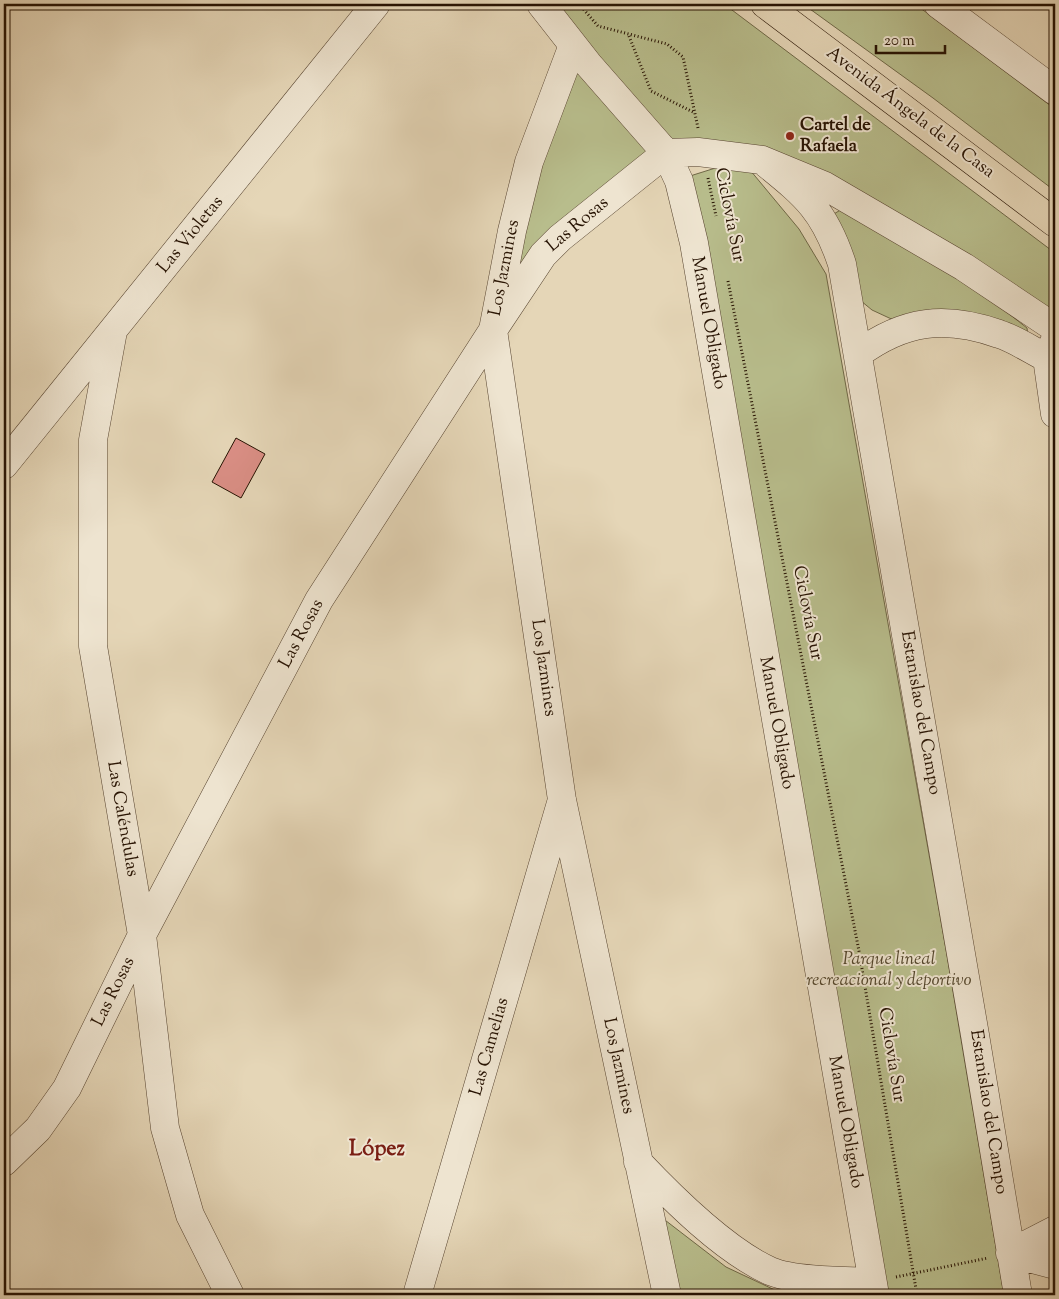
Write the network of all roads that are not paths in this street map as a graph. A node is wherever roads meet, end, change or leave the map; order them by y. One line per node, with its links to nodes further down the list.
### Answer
1 (376, 4): 14 (street, Las Violetas)
2 (541, 4): 5 (street, Manuel Obligado)
3 (765, 4): 9 (main road, Avenida Ángela de la Casa)
4 (938, 4): 6 (street)
5 (572, 45): 7 (street, Manuel Obligado); 13 (street, Los Jazmines)
6 (1055, 91)
7 (666, 153): 8 (street); 13 (street, Las Rosas); 26 (street, Manuel Obligado)
8 (762, 160): 10 (street, Estanislao del Campo); 11 (street)
9 (1055, 223)
10 (848, 298): 12 (street); 16 (street, Estanislao del Campo)
11 (1055, 328)
12 (899, 329): 15 (street); 16 (street)
13 (493, 330): 19 (street, Los Jazmines); 20 (street, Las Rosas)
14 (113, 331): 18 (street, Las Violetas); 20 (street, Las Caléndulas)
15 (1051, 348): 17 (street)
16 (858, 354): 24 (street, Estanislao del Campo)
17 (1055, 414)
18 (4, 465)
19 (562, 800): 22 (street, Los Jazmines); 28 (street, Las Camelias)
20 (142, 935): 21 (street, Las Rosas); 27 (street, Las Caléndulas)
21 (4, 1162)
22 (638, 1162): 26 (street); 29 (street, Los Jazmines)
23 (1055, 1230): 24 (street)
24 (1010, 1253): 25 (street); 31 (street, Estanislao del Campo)
25 (1055, 1266)
26 (874, 1289): 30 (street)
27 (230, 1295)
28 (417, 1295)
29 (667, 1295)
30 (832, 1295)
31 (1018, 1295)

